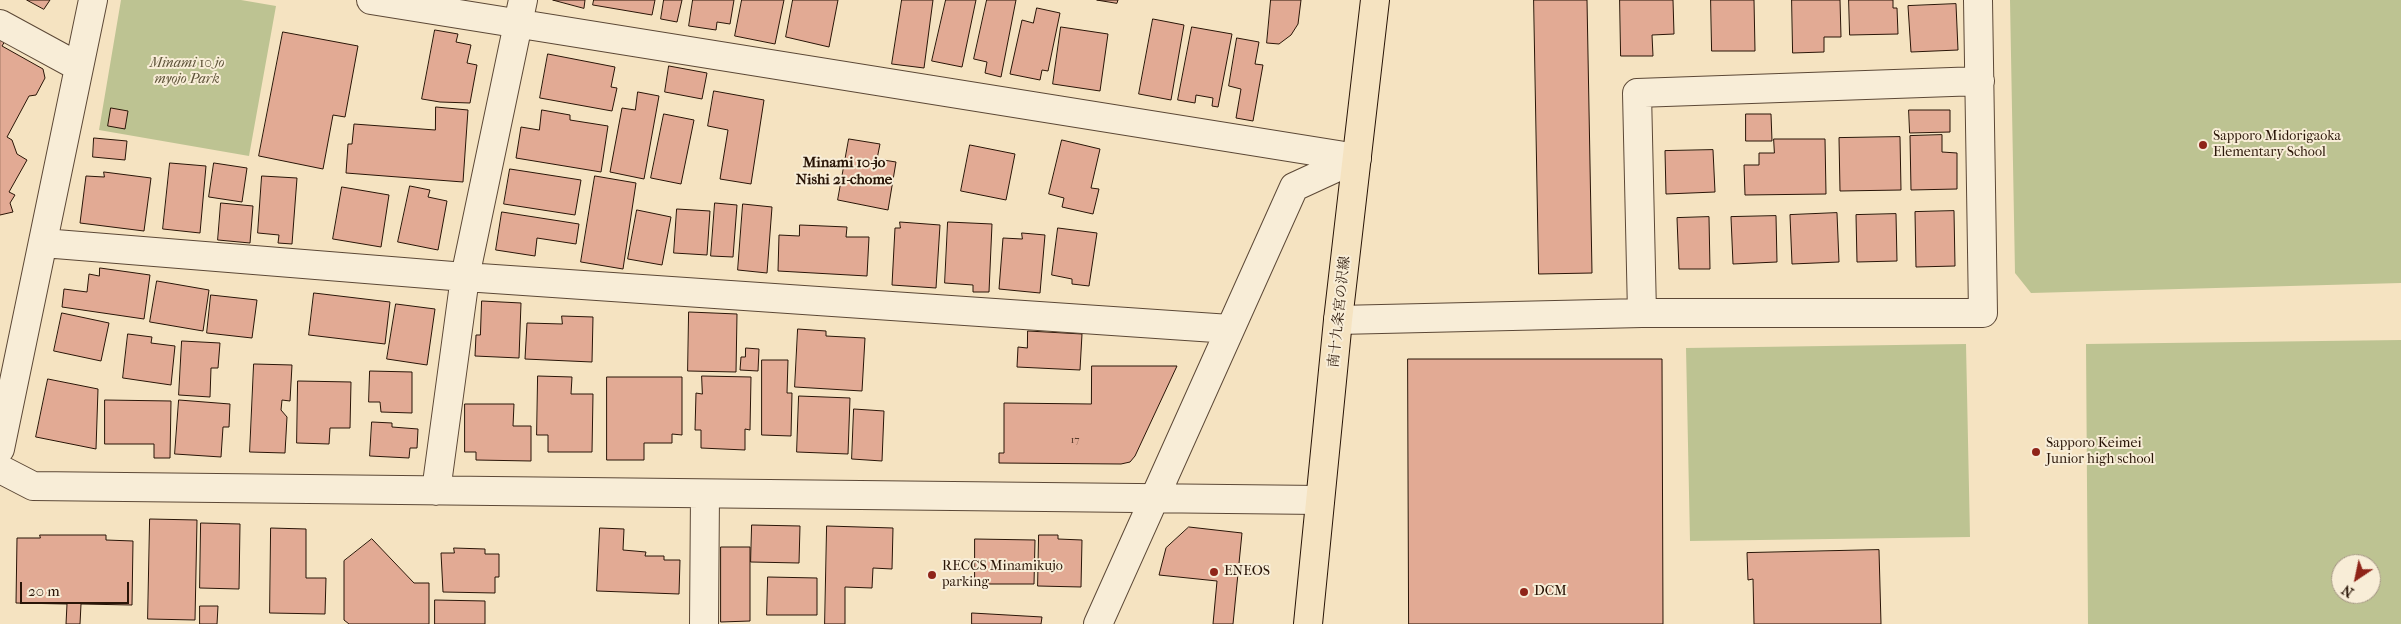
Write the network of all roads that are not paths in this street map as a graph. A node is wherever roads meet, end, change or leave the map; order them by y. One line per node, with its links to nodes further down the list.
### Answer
1 (93, 0): 7 (street)
2 (371, 0): 5 (street)
3 (1375, 0): 9 (main road, 南十九条宮の沢線)
4 (1978, 0): 8 (street)
5 (521, 11): 9 (street); 11 (street)
6 (0, 24): 7 (street)
7 (79, 67): 10 (street)
8 (1980, 82): 12 (street); 12 (street)
9 (1357, 158): 13 (main road, 南十九条宮の沢線); 14 (street)
10 (43, 242): 11 (street); 15 (street)
11 (465, 277): 14 (street); 17 (street)
12 (1642, 313): 13 (street)
13 (1338, 320): 20 (main road, 南十九条宮の沢線)
14 (1230, 329): 19 (street)
15 (0, 449)
16 (0, 468): 17 (street)
17 (436, 491): 18 (street)
18 (705, 494): 19 (street); 21 (street)
19 (1155, 498): 20 (street); 22 (street)
20 (1320, 500): 23 (main road, 南十九条宮の沢線)
21 (704, 624)
22 (1098, 624)
23 (1308, 624)

